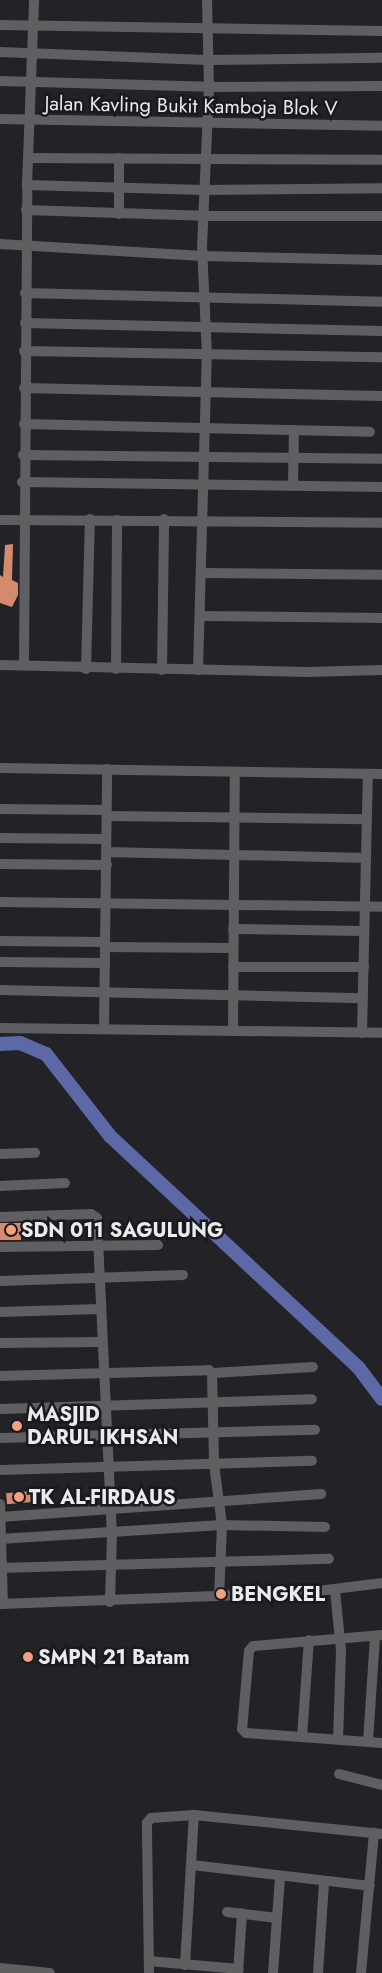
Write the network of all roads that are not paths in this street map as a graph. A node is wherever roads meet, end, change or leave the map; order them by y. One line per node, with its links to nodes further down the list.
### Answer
1 (34, 0): 4 (street)
2 (207, 0): 5 (street)
3 (0, 25): 4 (street)
4 (34, 25): 5 (street); 8 (street)
5 (207, 29): 6 (street); 10 (street)
6 (382, 31)
7 (0, 52): 8 (street)
8 (33, 53): 10 (street); 12 (street)
9 (382, 58): 10 (street)
10 (207, 60): 13 (street)
11 (0, 81): 12 (street)
12 (30, 82): 13 (street); 16 (street)
13 (209, 86): 14 (street); 17 (street)
14 (382, 86)
15 (0, 118): 16 (street, Jalan Kavling Bukit Kamboja Blok V)
16 (28, 121): 17 (street, Jalan Kavling Bukit Kamboja Blok V); 19 (street)
17 (208, 124): 18 (street, Jalan Kavling Bukit Kamboja Blok V); 21 (street)
18 (382, 126)
19 (28, 158): 20 (street); 23 (street)
20 (119, 158): 21 (street); 24 (street)
21 (205, 160): 22 (street); 26 (street)
22 (382, 160)
23 (26, 185): 24 (street); 27 (street)
24 (119, 187): 26 (street); 28 (street)
25 (382, 188): 26 (street)
26 (204, 190): 29 (street)
27 (26, 210): 28 (street); 32 (street)
28 (119, 214): 29 (street)
29 (204, 216): 30 (street); 33 (street)
30 (382, 216)
31 (0, 244): 32 (street)
32 (26, 245): 33 (street); 35 (street)
33 (203, 256): 34 (street); 36 (street)
34 (382, 260)
35 (25, 293): 36 (street); 38 (street)
36 (205, 300): 37 (street); 39 (street)
37 (382, 302)
38 (25, 323): 39 (street); 41 (street)
39 (206, 328): 40 (street); 42 (street)
40 (382, 331)
41 (24, 351): 42 (street); 44 (street)
42 (207, 356): 43 (street); 45 (street)
43 (382, 357)
44 (24, 388): 45 (street); 47 (street)
45 (205, 393): 46 (street); 48 (street)
46 (382, 396)
47 (24, 424): 48 (street); 51 (street)
48 (205, 430): 49 (street); 52 (street)
49 (294, 431): 50 (street); 53 (street)
50 (370, 432)
51 (22, 455): 52 (street); 55 (street)
52 (204, 456): 53 (street); 56 (street)
53 (292, 457): 54 (street); 57 (street)
54 (382, 459)
55 (22, 482): 56 (street); 59 (street)
56 (204, 485): 57 (street); 62 (street)
57 (293, 486): 58 (street)
58 (382, 486)
59 (25, 518): 60 (street); 63 (street); 71 (street)
60 (90, 519): 64 (street); 72 (street)
61 (164, 519): 62 (street); 64 (street); 74 (street)
62 (203, 519): 65 (street); 66 (street)
63 (0, 520)
64 (117, 520): 73 (street)
65 (382, 523)
66 (203, 573): 67 (street); 68 (street)
67 (382, 575)
68 (201, 616): 69 (street); 75 (street)
69 (382, 618)
70 (0, 665): 71 (street)
71 (24, 665): 72 (street)
72 (86, 669): 73 (street)
73 (116, 669): 74 (street)
74 (162, 670): 75 (street)
75 (198, 670): 76 (street)
76 (382, 670)
77 (0, 768): 78 (street)
78 (107, 769): 79 (street); 83 (street)
79 (235, 772): 80 (street); 84 (street)
80 (368, 774): 81 (street); 85 (street)
81 (382, 774)
82 (0, 809): 83 (street)
83 (106, 813): 84 (street); 87 (street)
84 (234, 818): 85 (street); 89 (street)
85 (367, 820): 90 (street)
86 (0, 838): 87 (street)
87 (106, 839): 88 (street)
88 (106, 852): 89 (street); 92 (street)
89 (234, 855): 90 (street); 95 (street)
90 (366, 858): 96 (street)
91 (0, 864): 92 (street)
92 (106, 865): 94 (street)
93 (0, 902): 94 (street)
94 (106, 903): 95 (street); 101 (street)
95 (234, 905): 96 (street); 98 (street)
96 (365, 907): 97 (street); 99 (street)
97 (382, 907)
98 (233, 929): 99 (street); 102 (street)
99 (364, 930): 106 (street)
100 (0, 941): 101 (street)
101 (105, 944): 102 (street); 104 (street)
102 (233, 948): 105 (street)
103 (0, 962): 104 (street)
104 (105, 963): 108 (street)
105 (233, 967): 106 (street); 109 (street)
106 (364, 968): 110 (street)
107 (0, 990): 108 (street)
108 (105, 992): 109 (street); 112 (street)
109 (233, 997): 110 (street); 113 (street)
110 (363, 998): 114 (street)
111 (0, 1028): 112 (street)
112 (104, 1029): 113 (street)
113 (233, 1031): 114 (street)
114 (362, 1033): 115 (street)
115 (382, 1033)
116 (35, 1153): 117 (street)
117 (0, 1154)
118 (65, 1183): 119 (street)
119 (0, 1186)
120 (0, 1216): 122 (street)
121 (158, 1245): 122 (street)
122 (97, 1246): 123 (street); 125 (street)
123 (0, 1247)
124 (183, 1275): 125 (street)
125 (98, 1278): 126 (street); 127 (street)
126 (0, 1281)
127 (100, 1309): 128 (street); 129 (street)
128 (0, 1312)
129 (101, 1342): 130 (street); 132 (street)
130 (0, 1343)
131 (313, 1367): 133 (street)
132 (102, 1371): 133 (street); 134 (street); 137 (street)
133 (212, 1373): 136 (street)
134 (0, 1376)
135 (312, 1399): 136 (street)
136 (214, 1403): 137 (street); 140 (street)
137 (104, 1406): 138 (street); 141 (street)
138 (0, 1409)
139 (315, 1430): 140 (street)
140 (214, 1435): 141 (street); 144 (street)
141 (106, 1436): 142 (street); 145 (street)
142 (0, 1438)
143 (312, 1461): 144 (street)
144 (214, 1464): 145 (street); 149 (street)
145 (108, 1469): 146 (street); 150 (street)
146 (0, 1470)
147 (321, 1494): 149 (street)
148 (0, 1504): 151 (street)
149 (220, 1504): 150 (street); 152 (street)
150 (111, 1512): 151 (street); 154 (street)
151 (0, 1517): 155 (street)
152 (222, 1525): 153 (street); 154 (street); 157 (street)
153 (325, 1527)
154 (112, 1534): 155 (street); 158 (street)
155 (1, 1539): 159 (street)
156 (329, 1558): 157 (street)
157 (222, 1561): 158 (street); 162 (street)
158 (109, 1563): 159 (street); 163 (street)
159 (1, 1568): 164 (street)
160 (382, 1583): 161 (street)
161 (335, 1590): 162 (street); 166 (street)
162 (220, 1596): 163 (street)
163 (110, 1602): 164 (street)
164 (2, 1604)
165 (379, 1636): 166 (street); 168 (street)
166 (340, 1637): 167 (street); 170 (street)
167 (308, 1640): 169 (street); 169 (street)
168 (379, 1651): 171 (street)
169 (302, 1737): 170 (street)
170 (338, 1739): 171 (street)
171 (368, 1742): 172 (street)
172 (382, 1743)
173 (339, 1774): 174 (street)
174 (382, 1785)
175 (194, 1815): 176 (street); 177 (street); 184 (street)
176 (378, 1833): 180 (street)
177 (192, 1865): 178 (street); 185 (street)
178 (280, 1878): 179 (street); 183 (street)
179 (324, 1882): 180 (street); 192 (street)
180 (370, 1886): 193 (street)
181 (227, 1912): 182 (street)
182 (242, 1913): 183 (street); 187 (street)
183 (277, 1918): 191 (street)
184 (149, 1961): 185 (street); 190 (street)
185 (185, 1965): 187 (street)
186 (0, 1968): 188 (street)
187 (238, 1971)
188 (37, 1972): 189 (street)
189 (50, 1973)
190 (149, 1973)
191 (273, 1973)
192 (318, 1973)
193 (361, 1973)

